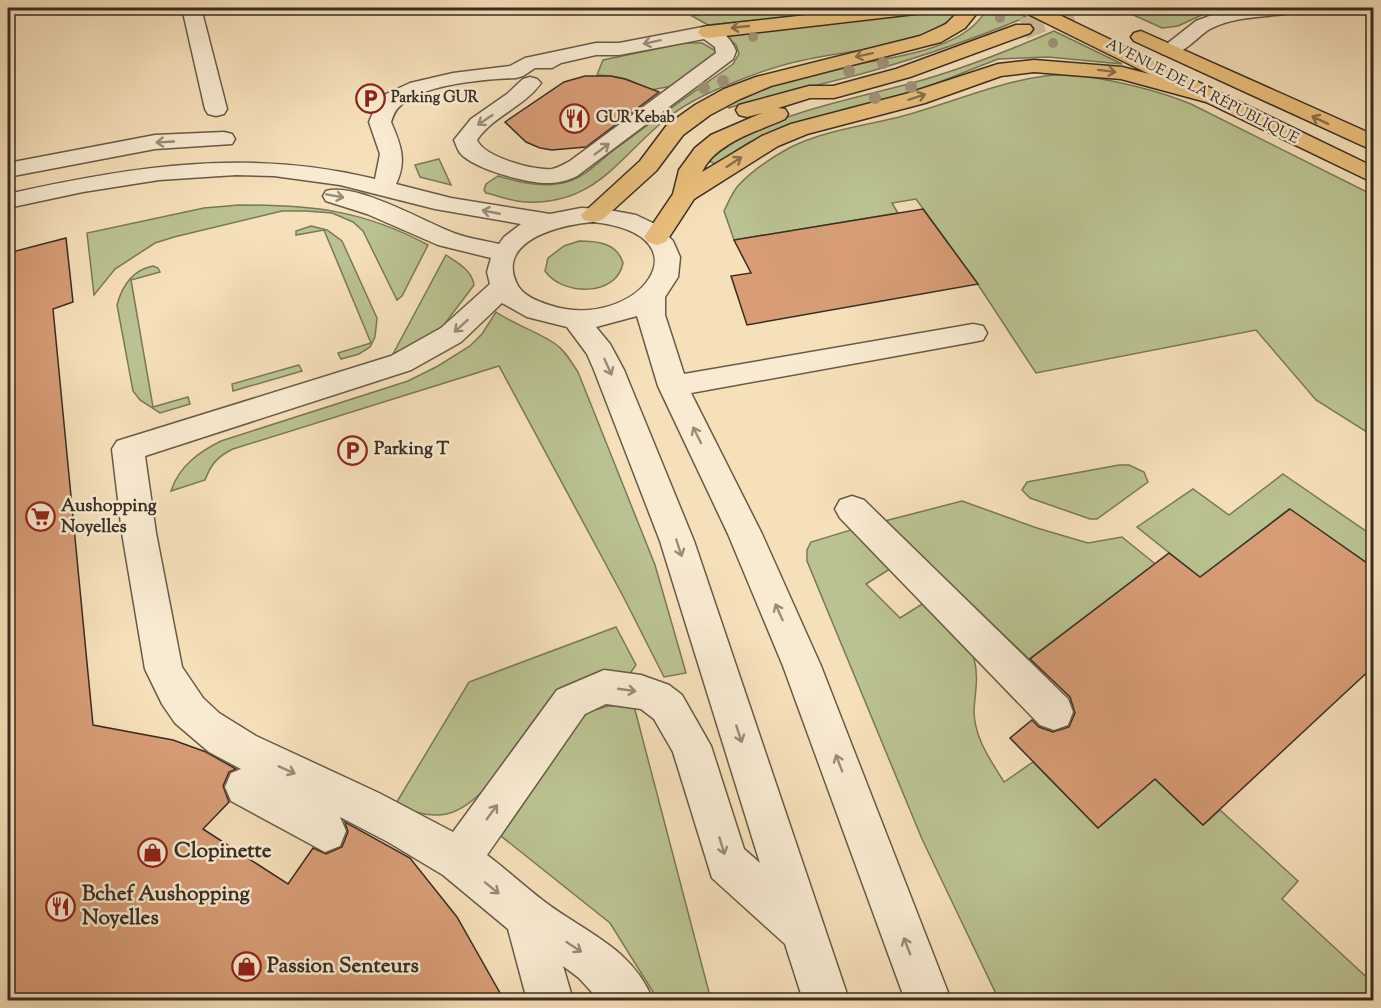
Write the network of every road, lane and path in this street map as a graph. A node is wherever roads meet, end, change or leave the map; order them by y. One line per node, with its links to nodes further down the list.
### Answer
1 (190, 8): 13 (street)
2 (915, 8): 8 (main road, one-way to 8)
3 (971, 8): 15 (main road, one-way to 15)
4 (1031, 8): 12 (main road, AVENUE DE LA RÉPUBLIQUE)
5 (1286, 8): 9 (street)
6 (1119, 26): 9 (main road, AVENUE DE LA RÉPUBLIQUE)
7 (1023, 29): 11 (main road)
8 (708, 32): 10 (street, one-way to 10); 10 (street, one-way to 8)
9 (1168, 50): 14 (main road, AVENUE DE LA RÉPUBLIQUE, one-way to 9)
10 (523, 78): 19 (street)
11 (834, 92): 15 (main road); 20 (main road)
12 (1208, 96): 18 (main road, AVENUE DE LA RÉPUBLIQUE); 20 (main road, one-way to 12)
13 (220, 124): 16 (street); 17 (street, one-way to 17)
14 (1374, 144)
15 (649, 165): 23 (main road)
16 (222, 168): 19 (street); 22 (street)
17 (8, 170)
18 (1374, 176)
19 (383, 187): 21 (street)
20 (685, 194): 26 (main road)
21 (418, 198): 25 (street, one-way to 21); 27 (street)
22 (8, 201)
23 (593, 215): 25 (street); 26 (street)
24 (8, 217): 27 (street, one-way to 27)
25 (549, 221): 27 (street)
26 (657, 237): 28 (street)
27 (498, 266): 29 (street); 36 (street, one-way to 36)
28 (651, 296): 29 (street); 31 (street)
29 (575, 319): 38 (street, one-way to 38)
30 (973, 333): 31 (street)
31 (673, 386): 42 (street, one-way to 31)
32 (852, 509): 33 (street)
33 (1054, 712)
34 (245, 787): 35 (street)
35 (325, 831)
36 (459, 860): 37 (street, one-way to 37); 38 (street, one-way to 38)
37 (526, 915): 39 (street); 40 (street, one-way to 40)
38 (804, 930): 41 (street)
39 (550, 1000)
40 (630, 1000)
41 (826, 1000)
42 (928, 1000)

